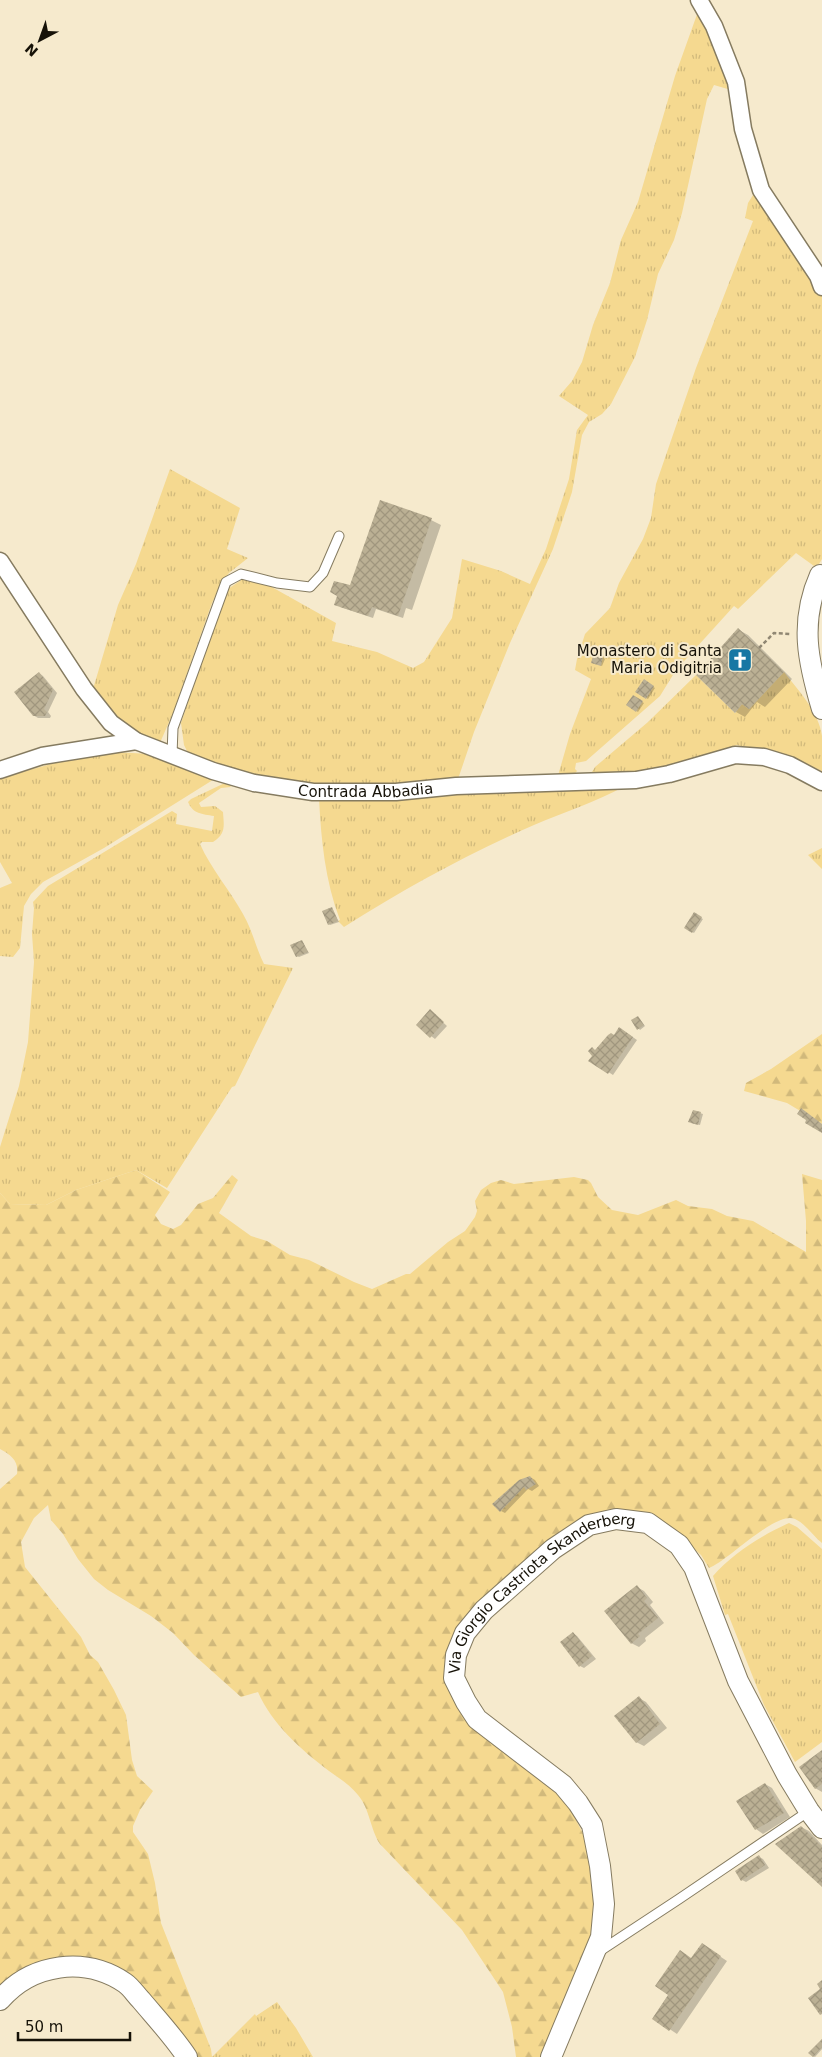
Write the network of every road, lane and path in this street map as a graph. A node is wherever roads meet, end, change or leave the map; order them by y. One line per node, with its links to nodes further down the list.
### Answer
1 (699, 0): 2 (street)
2 (822, 286)
3 (339, 536): 10 (lane)
4 (0, 561): 9 (street, Contrada Abbadia)
5 (821, 573): 6 (street)
6 (807, 637): 7 (path); 8 (street)
7 (759, 648)
8 (822, 709)
9 (136, 741): 10 (street, Contrada Abbadia); 11 (street)
10 (172, 755): 12 (street, Contrada Abbadia)
11 (0, 770)
12 (822, 782)
13 (809, 1811): 14 (street, Via Giorgio Castriota Skanderberg); 15 (lane); 15 (street, Via Giorgio Castriota Skanderberg)
14 (822, 1828)
15 (595, 1954): 18 (street, Via Giorgio Castriota Skanderberg)
16 (0, 2000): 17 (street)
17 (187, 2057)
18 (551, 2057)

